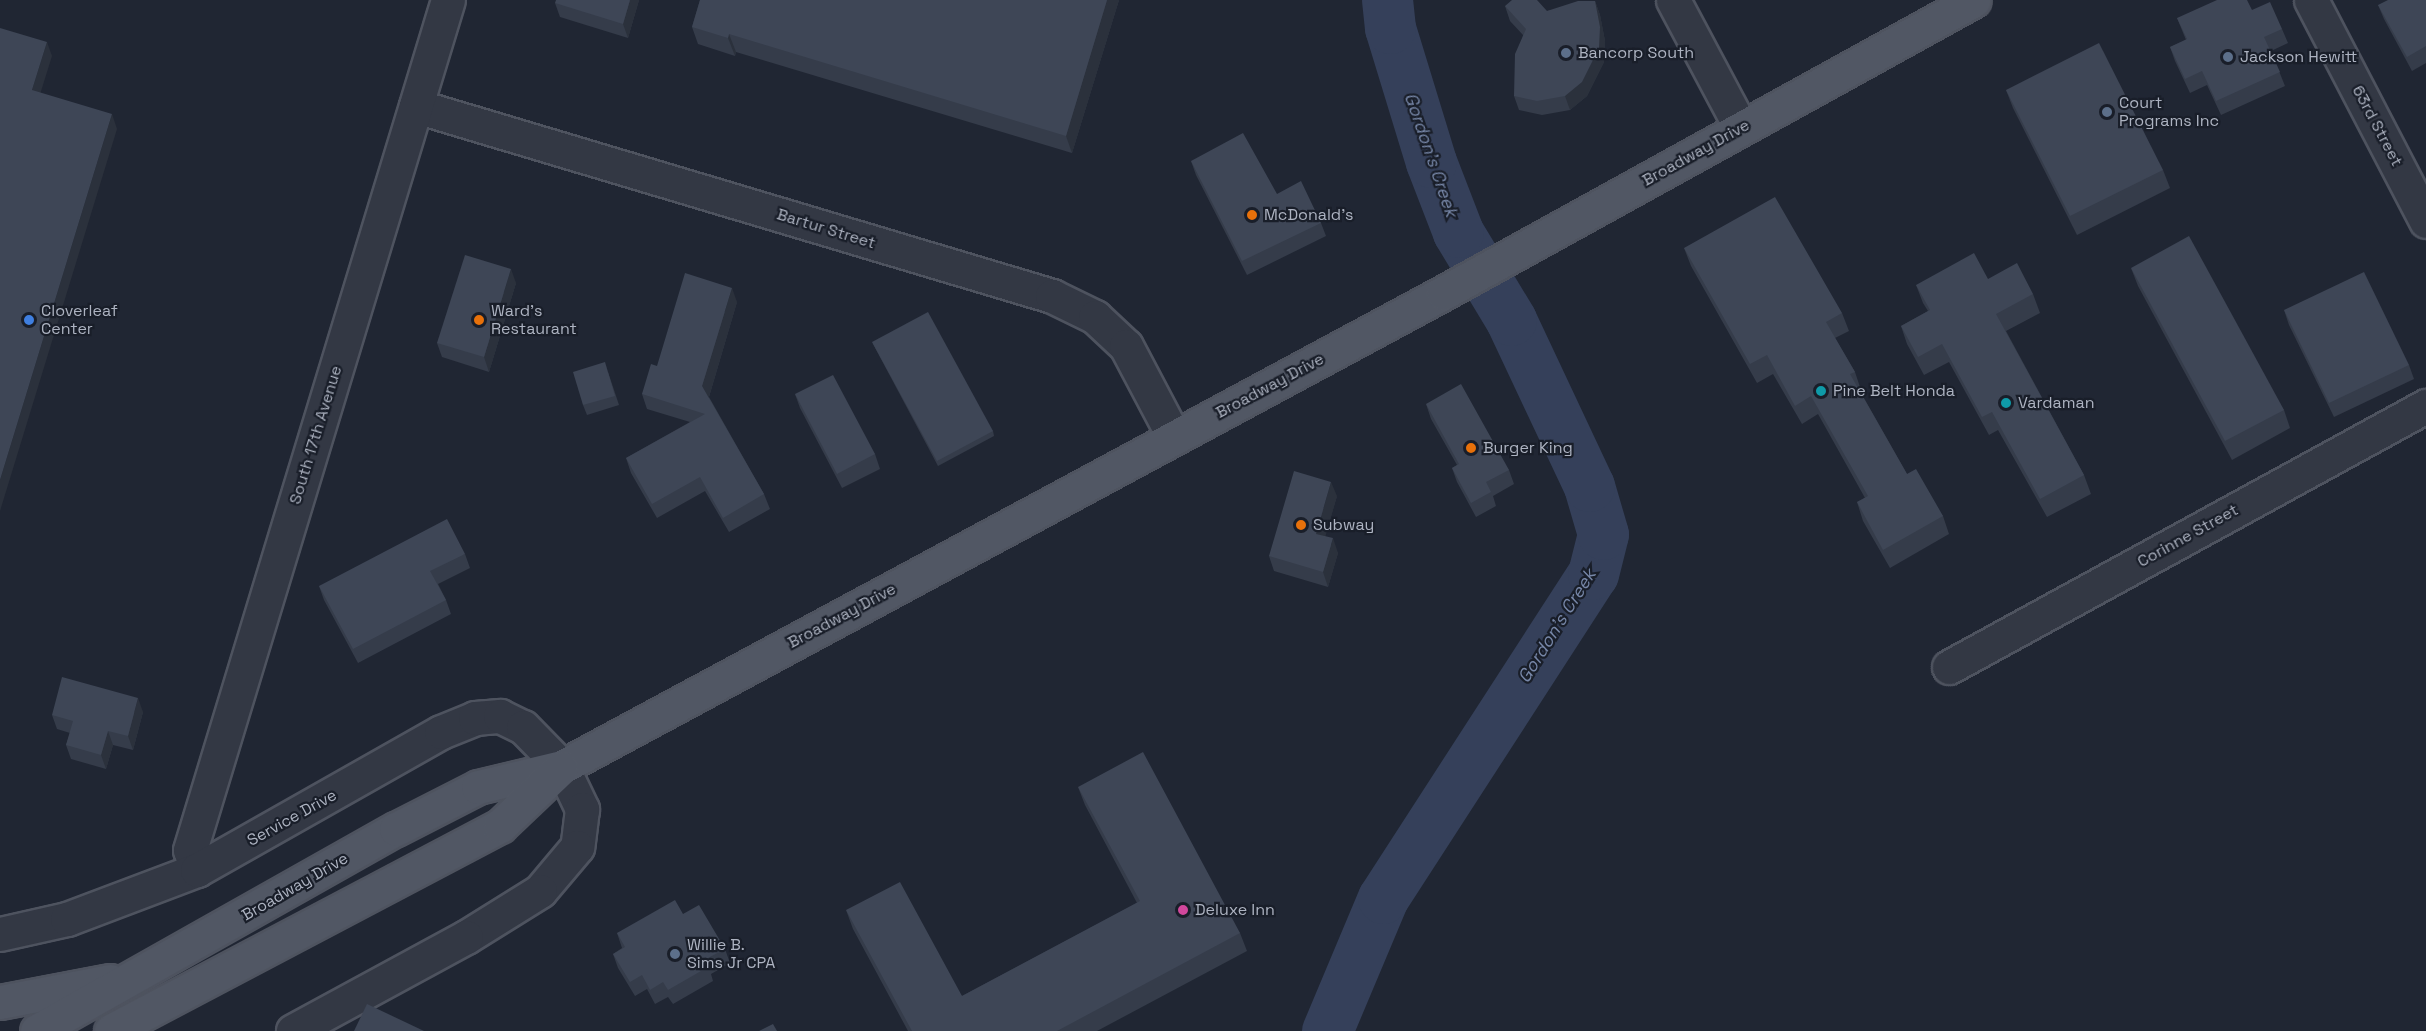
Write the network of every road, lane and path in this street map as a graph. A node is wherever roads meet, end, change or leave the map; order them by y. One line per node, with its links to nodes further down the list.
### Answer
1 (448, 0): 5 (street, South 17th Avenue)
2 (1673, 0): 6 (street)
3 (1974, 0): 6 (main road, Broadway Drive)
4 (2311, 0): 7 (street, 63rd Street)
5 (416, 106): 9 (street, Bartur Street); 12 (street, South 17th Avenue)
6 (1741, 128): 9 (main road, Broadway Drive)
7 (2426, 221)
8 (2426, 406): 10 (street, Corinne Street)
9 (1174, 437): 11 (main road, Broadway Drive)
10 (1949, 667)
11 (562, 767): 12 (street, Service Drive); 14 (main road, Broadway Drive); 15 (main road, Broadway Drive); 20 (street, Service Drive)
12 (197, 870): 13 (street, Service Drive)
13 (0, 934)
14 (141, 975): 16 (main road); 17 (main road, Broadway Drive)
15 (191, 989): 18 (main road, Broadway Drive); 19 (main road)
16 (0, 1002)
17 (37, 1031)
18 (111, 1031)
19 (147, 1031)
20 (293, 1031)

